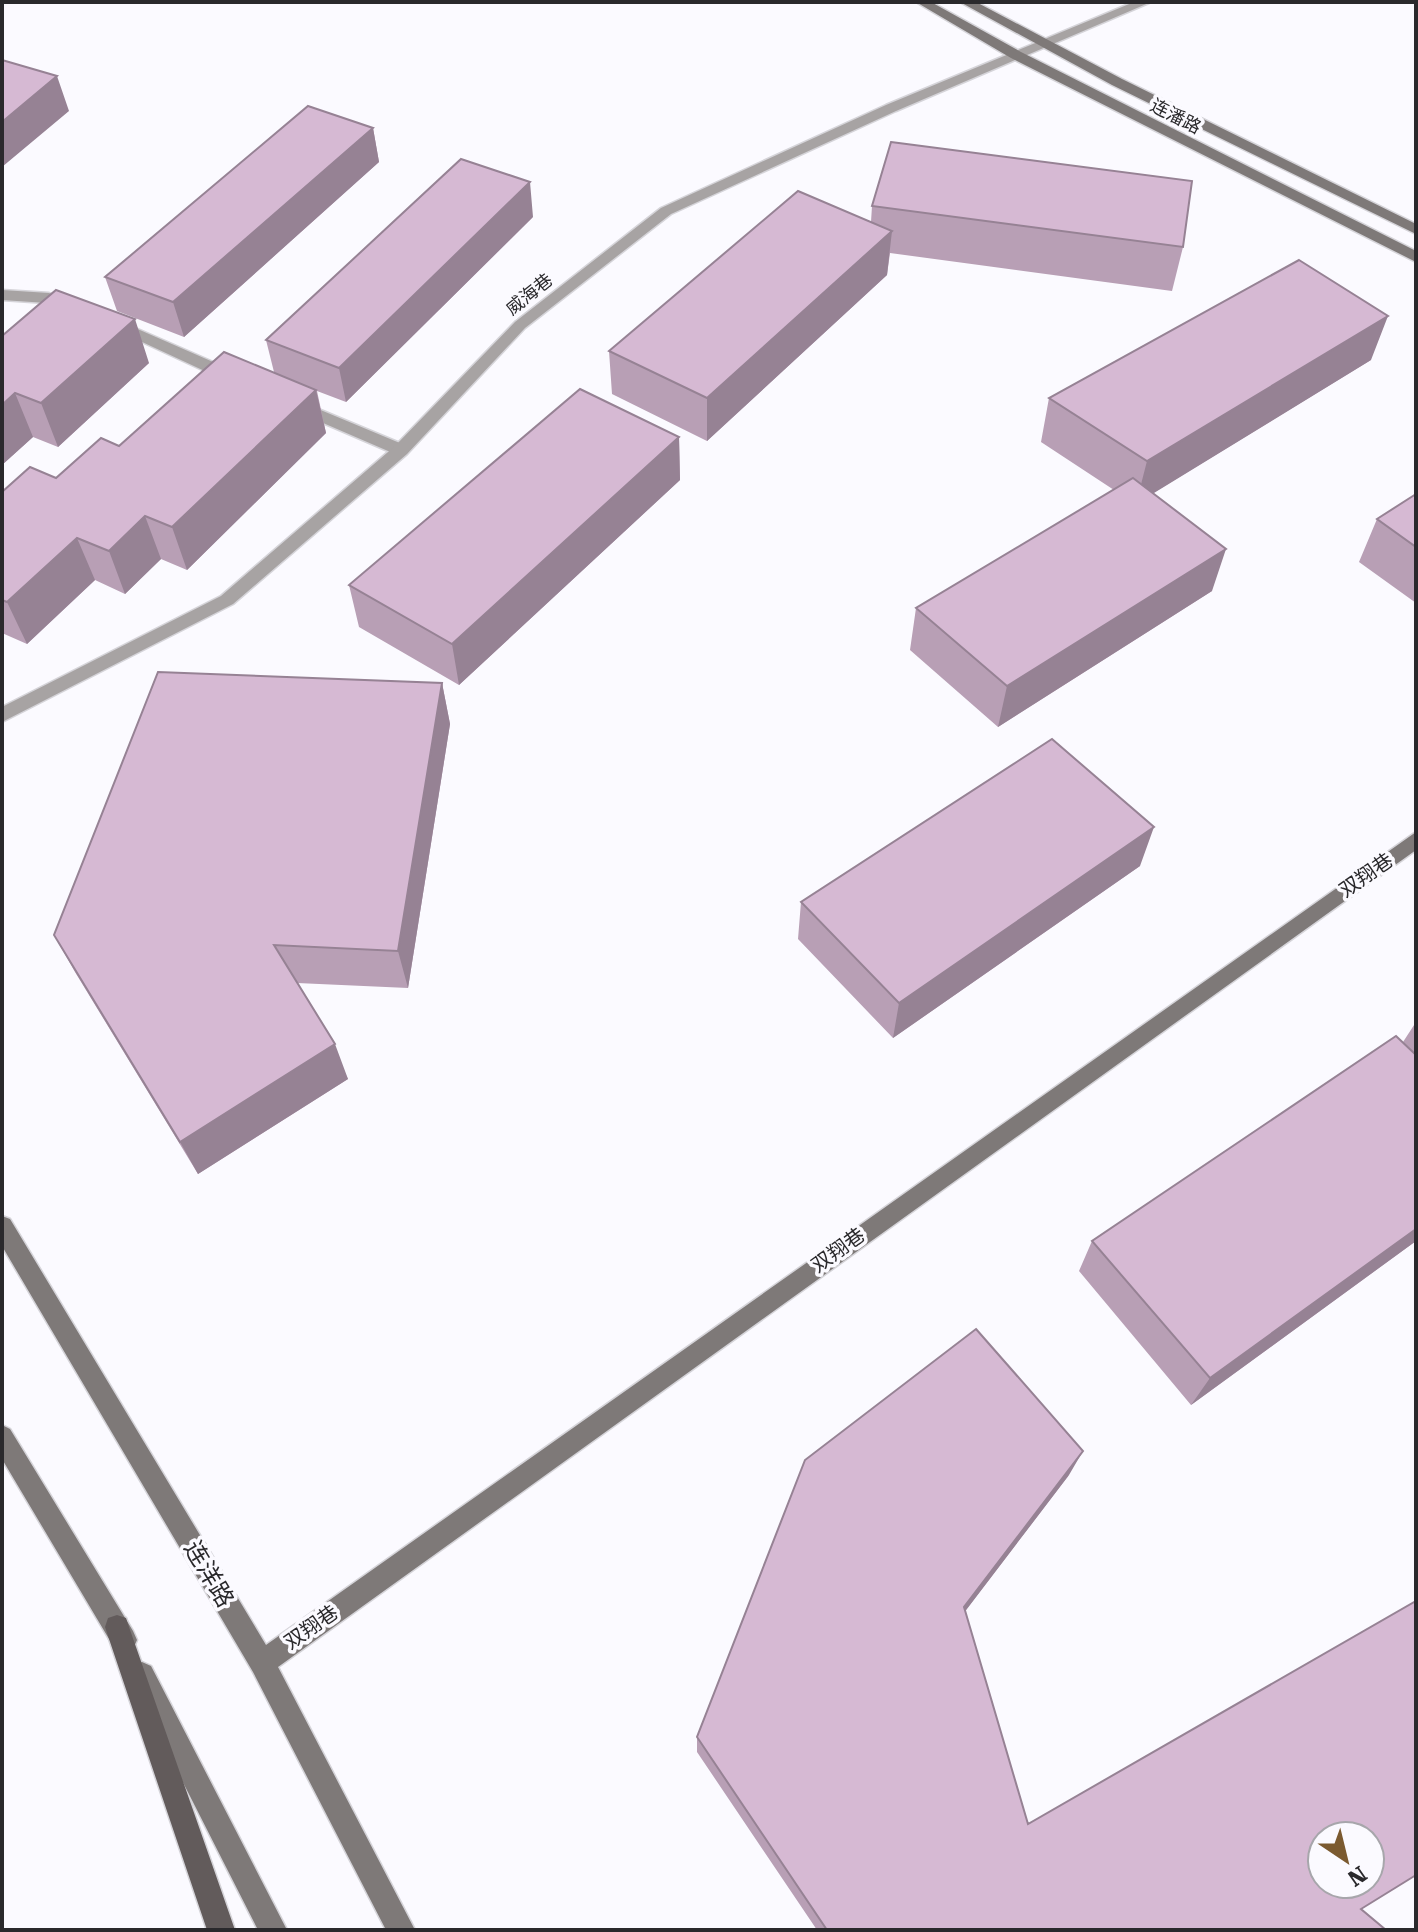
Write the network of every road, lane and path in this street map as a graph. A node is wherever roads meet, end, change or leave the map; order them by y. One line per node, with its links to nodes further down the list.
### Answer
1 (922, 2): 5 (main road, 连潘路)
2 (966, 2): 4 (main road, 连潘路)
3 (1145, 2): 4 (street, 威海巷)
4 (1043, 44): 5 (street, 威海巷); 6 (main road, 连潘路)
5 (1016, 55): 7 (main road, 连潘路); 13 (street, 威海巷)
6 (1416, 230)
7 (1416, 257)
8 (2, 295): 10 (street)
9 (115, 308): 11 (street)
10 (87, 314)
11 (246, 383)
12 (289, 401): 13 (street)
13 (401, 450): 14 (street, 威海巷)
14 (2, 715)
15 (1416, 840): 19 (main road, 双翔巷)
16 (2, 1226): 19 (main road, 连洋路)
17 (2, 1437): 18 (main road)
18 (117, 1627): 20 (main road); 21 (main road)
19 (262, 1663): 22 (main road, 连洋路)
20 (221, 1930)
21 (273, 1930)
22 (401, 1930)

